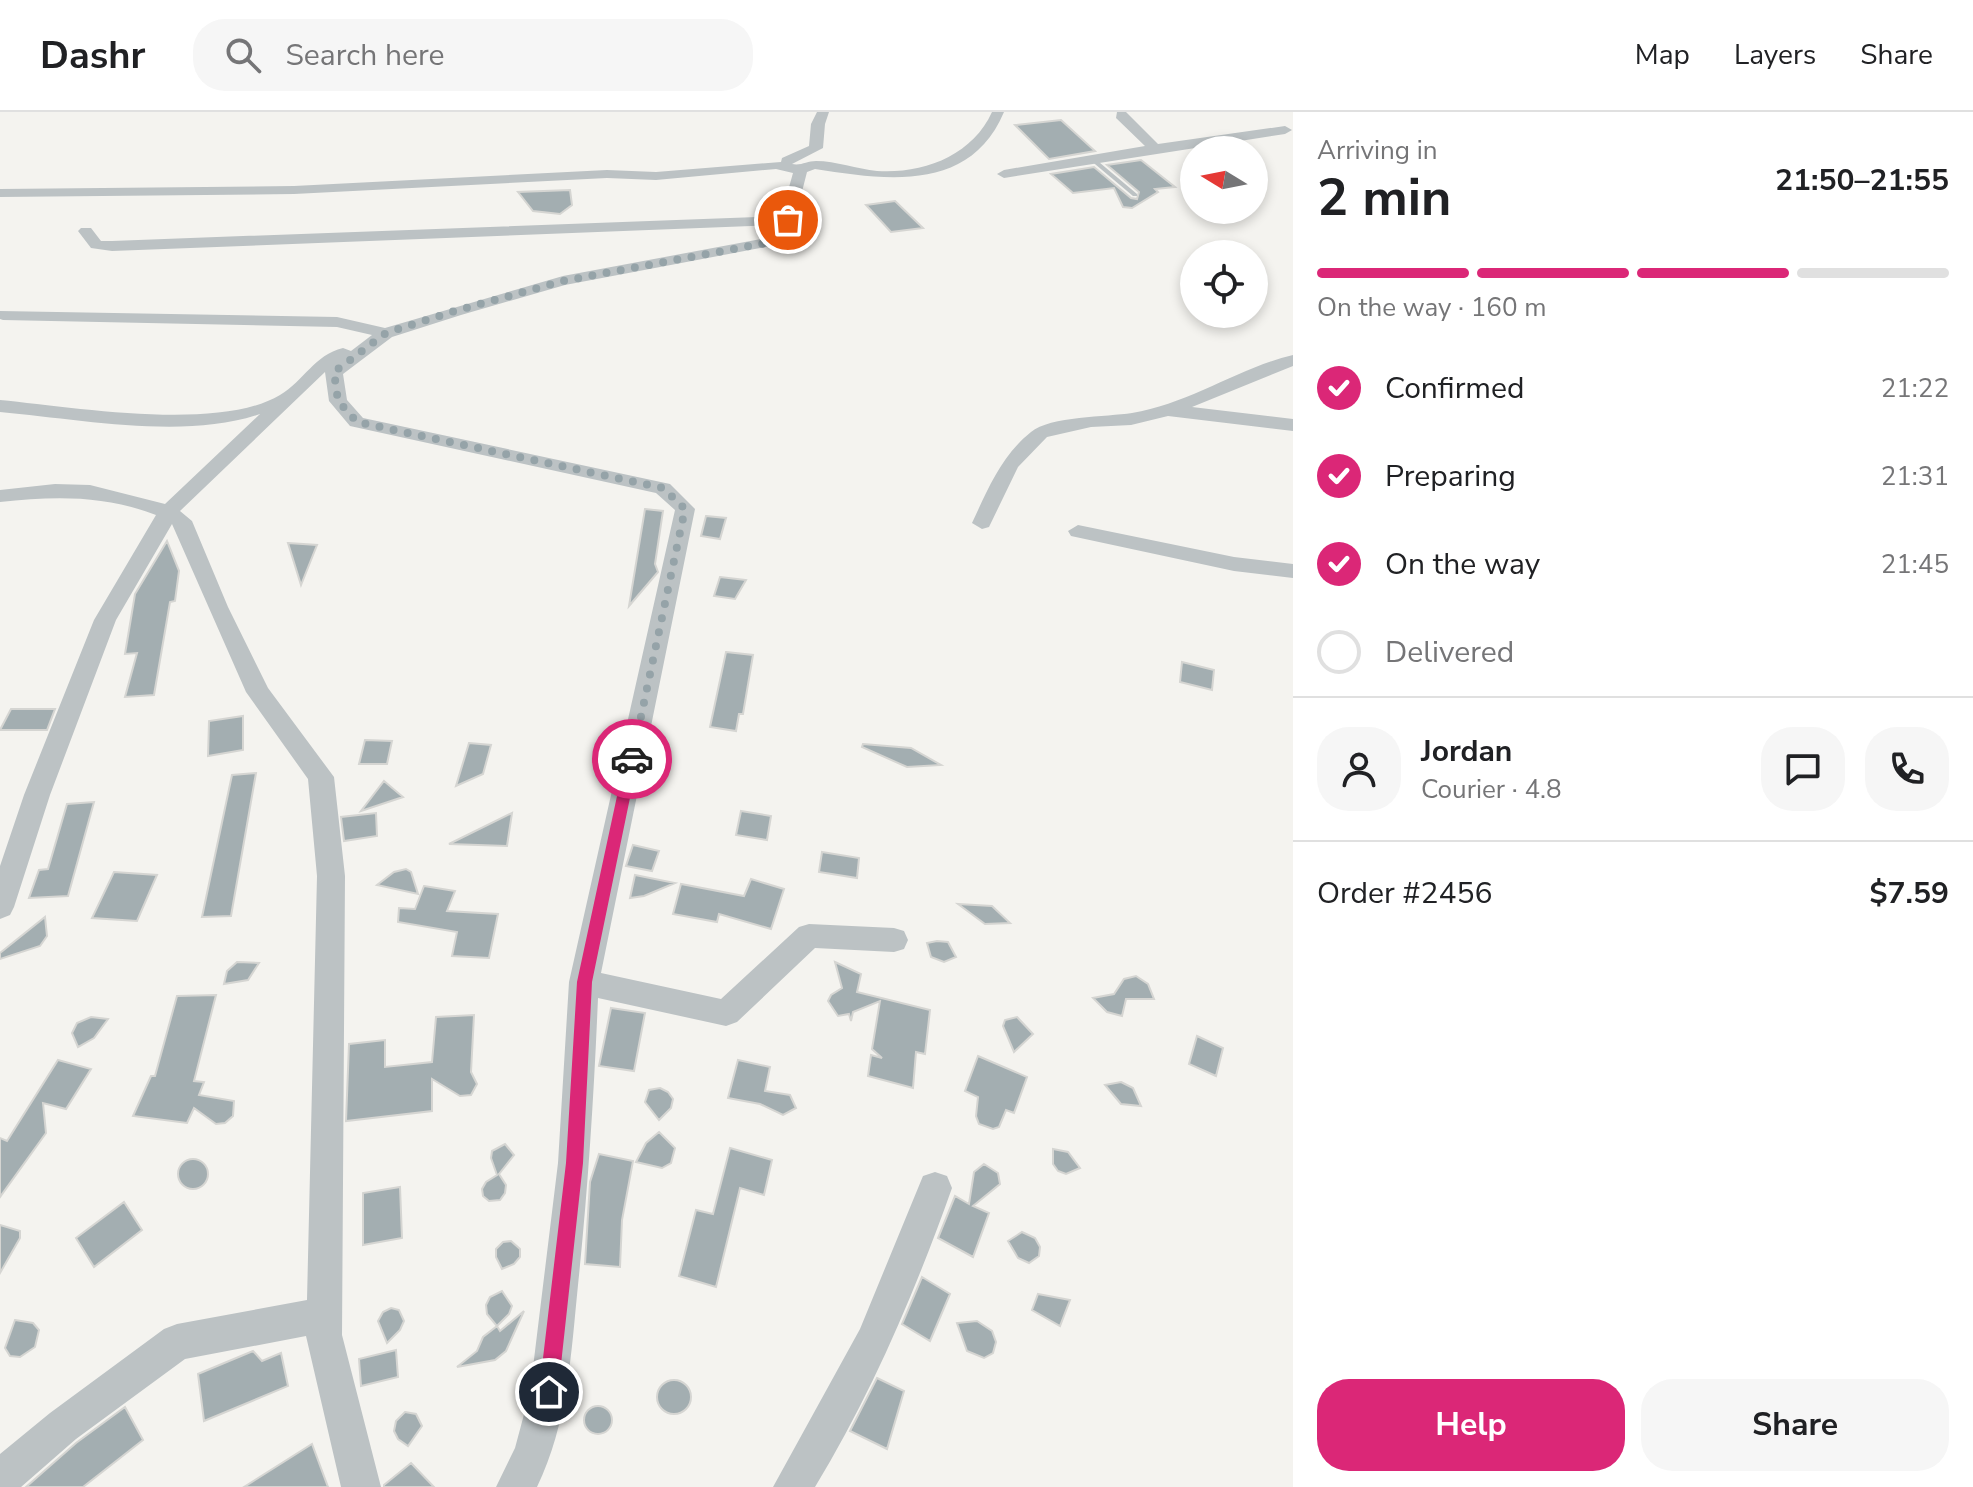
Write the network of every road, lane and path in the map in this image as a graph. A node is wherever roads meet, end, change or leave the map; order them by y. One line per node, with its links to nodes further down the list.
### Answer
1 (823, 112): 7 (street)
2 (998, 112): 8 (street)
3 (1121, 115): 5 (street)
4 (1285, 129): 5 (street)
5 (1155, 149): 6 (street)
6 (1091, 158): 9 (street); 11 (lane)
7 (776, 165): 8 (street); 10 (street)
8 (801, 170): 12 (street)
9 (1004, 174)
10 (0, 193)
11 (1135, 195)
12 (788, 220): 13 (street); 15 (street)
13 (86, 231)
14 (3, 315): 15 (street)
15 (381, 337): 17 (street); 28 (street)
16 (1293, 360): 19 (street)
17 (288, 399): 18 (street); 22 (street)
18 (0, 406)
19 (1168, 410): 20 (street); 23 (street)
20 (1293, 425)
21 (0, 496): 22 (street)
22 (168, 512): 26 (street); 30 (street)
23 (982, 523)
24 (1078, 531): 25 (street)
25 (1293, 571)
26 (0, 907)
27 (894, 940): 28 (street)
28 (584, 982): 33 (street)
29 (935, 1188): 34 (street)
30 (324, 1315): 31 (street); 32 (street)
31 (0, 1479)
32 (361, 1487)
33 (516, 1487)
34 (793, 1487)

